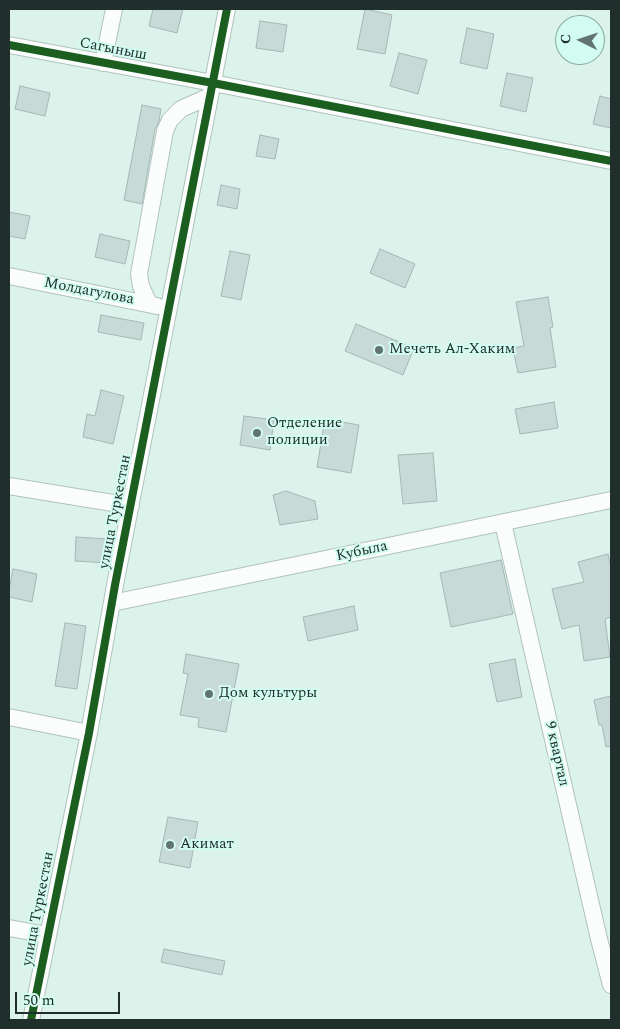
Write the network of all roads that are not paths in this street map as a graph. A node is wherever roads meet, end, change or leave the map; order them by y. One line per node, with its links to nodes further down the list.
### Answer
1 (114, 9): 4 (street)
2 (227, 9): 5 (street, улица Туркестан)
3 (9, 45): 4 (street, Сагыныш)
4 (103, 62): 5 (street, Сагыныш)
5 (211, 89): 6 (street, Сагыныш); 8 (street); 9 (street, улица Туркестан)
6 (611, 161)
7 (9, 276): 8 (street, Молдагулова)
8 (149, 304): 9 (street, Молдагулова)
9 (169, 308): 12 (street, улица Туркестан)
10 (9, 486): 12 (street)
11 (611, 500): 13 (street, Кубыла)
12 (131, 506): 14 (street, улица Туркестан)
13 (503, 523): 14 (street, Кубыла); 19 (street, 9 квартал)
14 (112, 602): 16 (street, улица Туркестан)
15 (9, 717): 16 (street)
16 (89, 733): 18 (street, улица Туркестан)
17 (9, 928): 18 (street)
18 (48, 935): 21 (street, улица Туркестан)
19 (605, 938): 20 (street, 9 квартал)
20 (611, 985)
21 (31, 1020)

